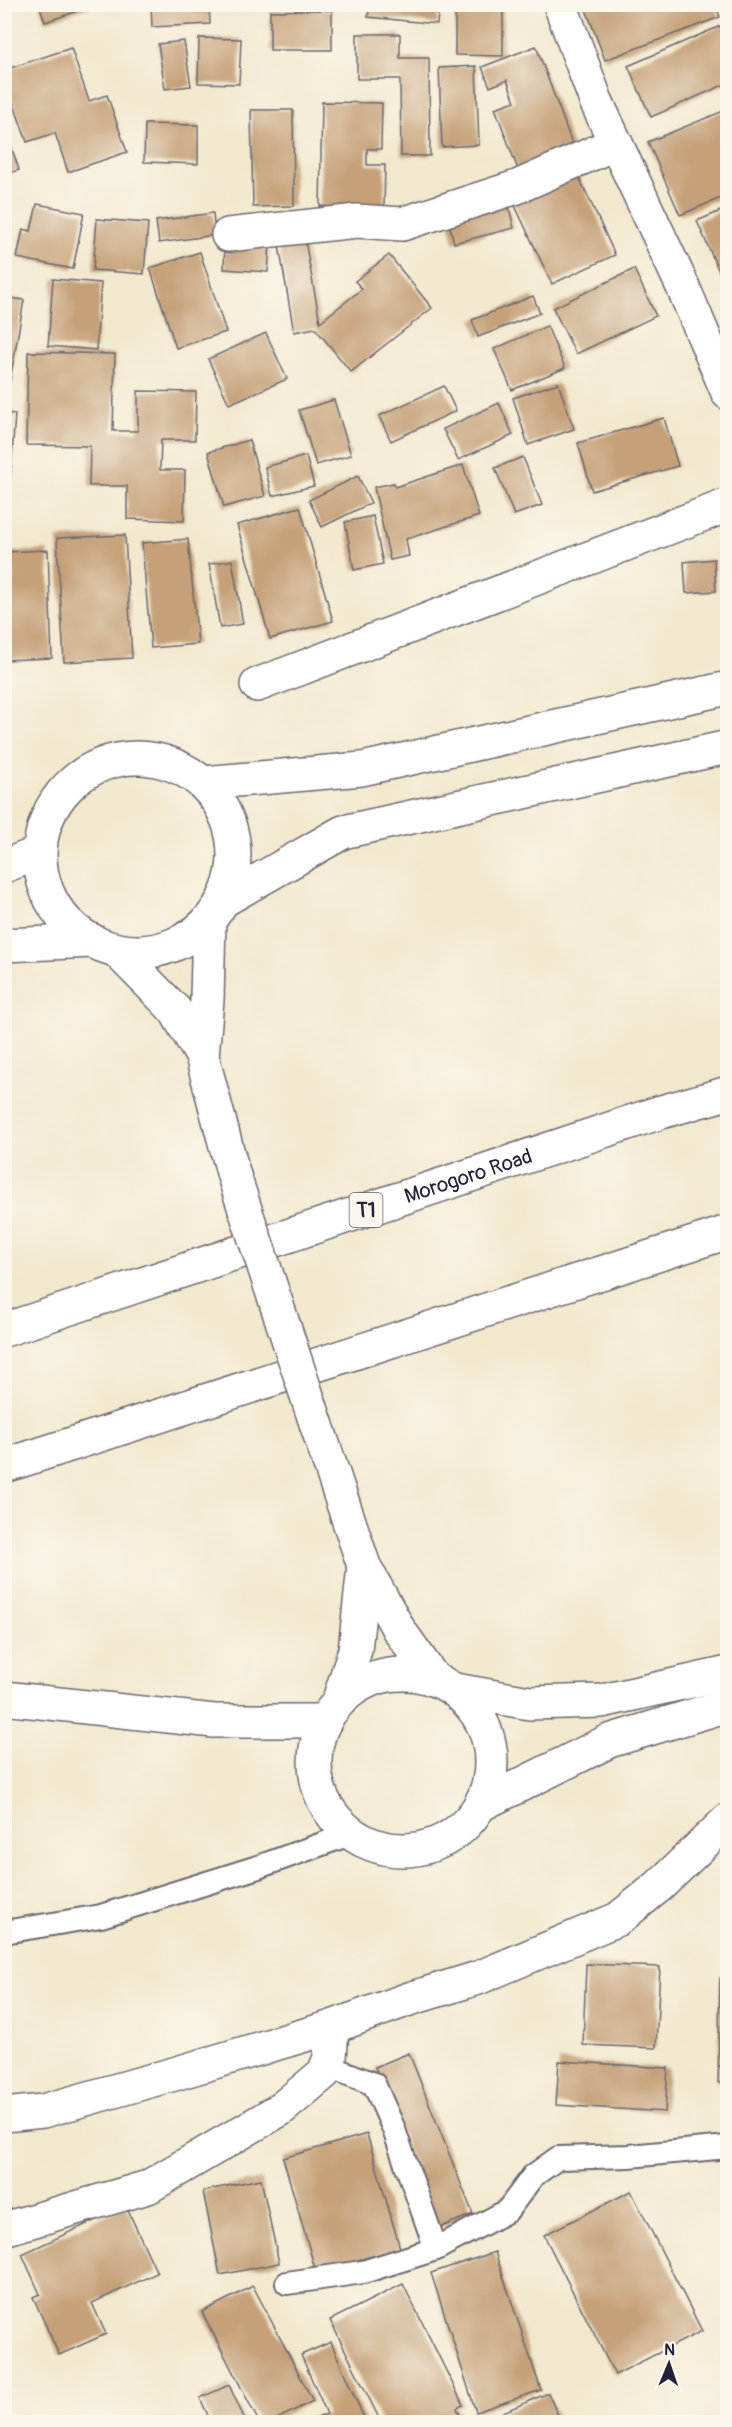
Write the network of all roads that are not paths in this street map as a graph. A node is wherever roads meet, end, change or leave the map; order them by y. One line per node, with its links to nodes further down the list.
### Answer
1 (560, 4): 2 (main road)
2 (616, 143): 3 (main road); 4 (main road)
3 (228, 235)
4 (728, 393)
5 (728, 505): 6 (main road)
6 (257, 685)
7 (728, 688): 9 (main road)
8 (728, 747): 12 (main road)
9 (203, 783): 10 (main road); 12 (main road)
10 (39, 853): 11 (main road); 14 (main road)
11 (4, 866)
12 (217, 910): 14 (main road); 15 (main road)
13 (4, 945): 14 (main road)
14 (104, 946): 15 (main road)
15 (202, 1056): 20 (main road, bridge)
16 (728, 1093): 18 (main road, Morogoro Road / T1)
17 (728, 1232): 19 (main road)
18 (4, 1330)
19 (4, 1466)
20 (364, 1566): 22 (main road); 25 (main road)
21 (728, 1673): 22 (main road)
22 (444, 1684): 25 (main road); 26 (main road)
23 (4, 1698): 25 (main road)
24 (728, 1705): 26 (main road)
25 (332, 1711): 28 (main road)
26 (482, 1804): 28 (main road)
27 (724, 1831): 30 (main road)
28 (350, 1834): 29 (lane)
29 (4, 1932)
30 (332, 2027): 31 (main road); 32 (main road)
31 (328, 2066): 34 (main road); 35 (lane)
32 (4, 2115)
33 (728, 2147): 35 (lane)
34 (4, 2229)
35 (436, 2249): 36 (lane)
36 (287, 2283)

